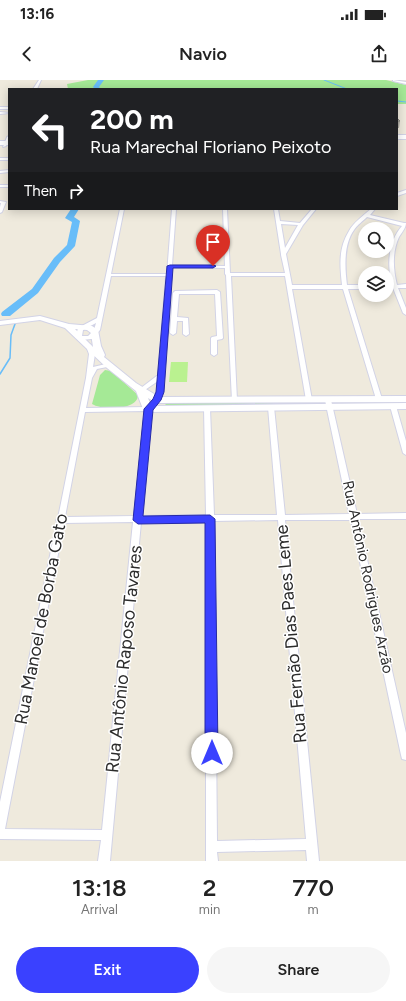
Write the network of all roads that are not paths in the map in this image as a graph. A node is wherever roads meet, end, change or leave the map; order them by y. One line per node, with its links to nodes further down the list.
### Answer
1 (394, 80): 2 (street)
2 (404, 82)
3 (0, 113): 4 (street)
4 (7, 113)
5 (406, 191): 6 (street)
6 (399, 194)
7 (2, 202): 14 (street)
8 (122, 210): 24 (street)
9 (174, 210): 20 (street)
10 (225, 210): 22 (street)
11 (276, 210): 16 (street)
12 (313, 210): 17 (street)
13 (372, 210): 15 (street)
14 (0, 212)
15 (366, 215): 18 (street); 31 (street)
16 (278, 222): 17 (street); 19 (street)
17 (301, 224): 19 (street)
18 (405, 225): 21 (street)
19 (283, 255): 26 (street)
20 (170, 266): 22 (street); 25 (street)
21 (392, 266)
22 (227, 267): 23 (street)
23 (227, 274): 26 (street); 29 (street)
24 (110, 275): 25 (street); 36 (street)
25 (169, 275): 33 (street)
26 (287, 275): 30 (street)
27 (394, 286): 28 (street); 35 (street)
28 (406, 286)
29 (228, 287): 34 (street); 55 (street)
30 (290, 287): 31 (street); 56 (street)
31 (345, 287): 32 (street); 52 (street)
32 (358, 287)
33 (168, 288): 34 (street); 49 (street)
34 (200, 289): 37 (street); 46 (street)
35 (406, 313)
36 (100, 318): 40 (street); 41 (street)
37 (174, 319): 42 (street); 43 (street)
38 (0, 323): 39 (street)
39 (68, 326): 40 (street); 44 (street)
40 (84, 327): 41 (street); 44 (street)
41 (95, 333): 44 (street); 47 (street)
42 (173, 333)
43 (186, 334)
44 (80, 337): 45 (street)
45 (89, 346): 47 (street); 50 (street, Rua Manoel de Borba Gato)
46 (214, 354)
47 (102, 358): 48 (street)
48 (110, 365): 50 (street); 51 (street)
49 (161, 376): 51 (street); 54 (street)
50 (89, 378): 63 (street, Rua Manoel de Borba Gato)
51 (140, 390): 54 (street); 62 (street)
52 (379, 399): 53 (street); 57 (street)
53 (406, 399)
54 (157, 400): 55 (street); 62 (street)
55 (234, 400): 56 (street)
56 (309, 400): 57 (street)
57 (329, 403): 58 (street); 60 (street); 66 (street, Rua Antônio Rodrigues Arzão)
58 (393, 406): 59 (street); 64 (street)
59 (406, 406)
60 (271, 407): 61 (street); 67 (street, Rua Fernão Dias Paes Leme)
61 (207, 408): 62 (street); 68 (street)
62 (148, 409): 63 (street); 70 (street, Rua Antônio Raposo Tavares)
63 (82, 410): 69 (street, Rua Manoel de Borba Gato)
64 (406, 453)
65 (406, 516): 66 (street)
66 (355, 517): 67 (street); 71 (street, Rua Antônio Rodrigues Arzão)
67 (280, 518): 68 (street); 75 (street, Rua Fernão Dias Paes Leme)
68 (210, 519): 70 (street); 76 (street)
69 (60, 520): 70 (street); 72 (street, Rua Manoel de Borba Gato)
70 (138, 520): 74 (street, Rua Antônio Raposo Tavares)
71 (406, 755)
72 (0, 828)
73 (0, 834): 74 (street)
74 (107, 835): 77 (street, Rua Antônio Raposo Tavares)
75 (311, 844): 76 (street); 79 (street, Rua Fernão Dias Paes Leme)
76 (212, 847): 78 (street)
77 (104, 861)
78 (212, 861)
79 (313, 861)

